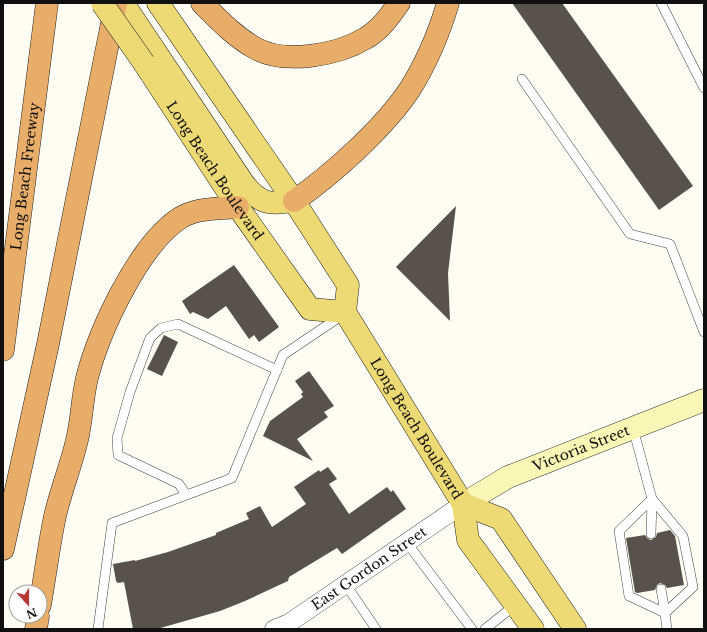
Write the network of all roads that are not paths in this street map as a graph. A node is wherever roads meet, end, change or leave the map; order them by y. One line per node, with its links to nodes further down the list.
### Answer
1 (47, 3): 17 (highway, Long Beach Freeway)
2 (102, 3): 10 (main road, Long Beach Boulevard, bridge)
3 (116, 3): 26 (highway)
4 (123, 3): 10 (main road)
5 (202, 3): 6 (highway)
6 (399, 3)
7 (448, 3): 13 (highway)
8 (661, 3): 12 (lane)
9 (160, 6): 13 (main road)
10 (147, 54): 13 (main road); 14 (main road, Long Beach Boulevard)
11 (522, 78): 16 (lane)
12 (704, 88)
13 (294, 201): 15 (main road)
14 (238, 207): 15 (main road, Long Beach Boulevard); 27 (highway)
15 (345, 312): 18 (lane); 23 (main road, Long Beach Boulevard)
16 (704, 332)
17 (3, 350)
18 (277, 370): 21 (lane); 21 (lane)
19 (704, 400): 20 (street, Victoria Street)
20 (633, 428): 22 (lane); 23 (street, Victoria Street)
21 (186, 495): 32 (lane)
22 (652, 499): 24 (lane); 31 (lane); 31 (lane)
23 (463, 504): 25 (street, East Gordon Street); 30 (main road, Long Beach Boulevard); 38 (main road, Long Beach Boulevard)
24 (651, 534)
25 (407, 543): 28 (street, East Gordon Street); 35 (lane)
26 (3, 549)
27 (44, 584)
28 (346, 585): 33 (street, East Gordon Street); 34 (lane)
29 (661, 589): 31 (lane)
30 (515, 605): 36 (lane); 37 (main road, Long Beach Boulevard)
31 (665, 613): 39 (lane)
32 (98, 629)
33 (274, 629)
34 (376, 629)
35 (472, 629)
36 (485, 629)
37 (533, 629)
38 (575, 629)
39 (667, 629)

